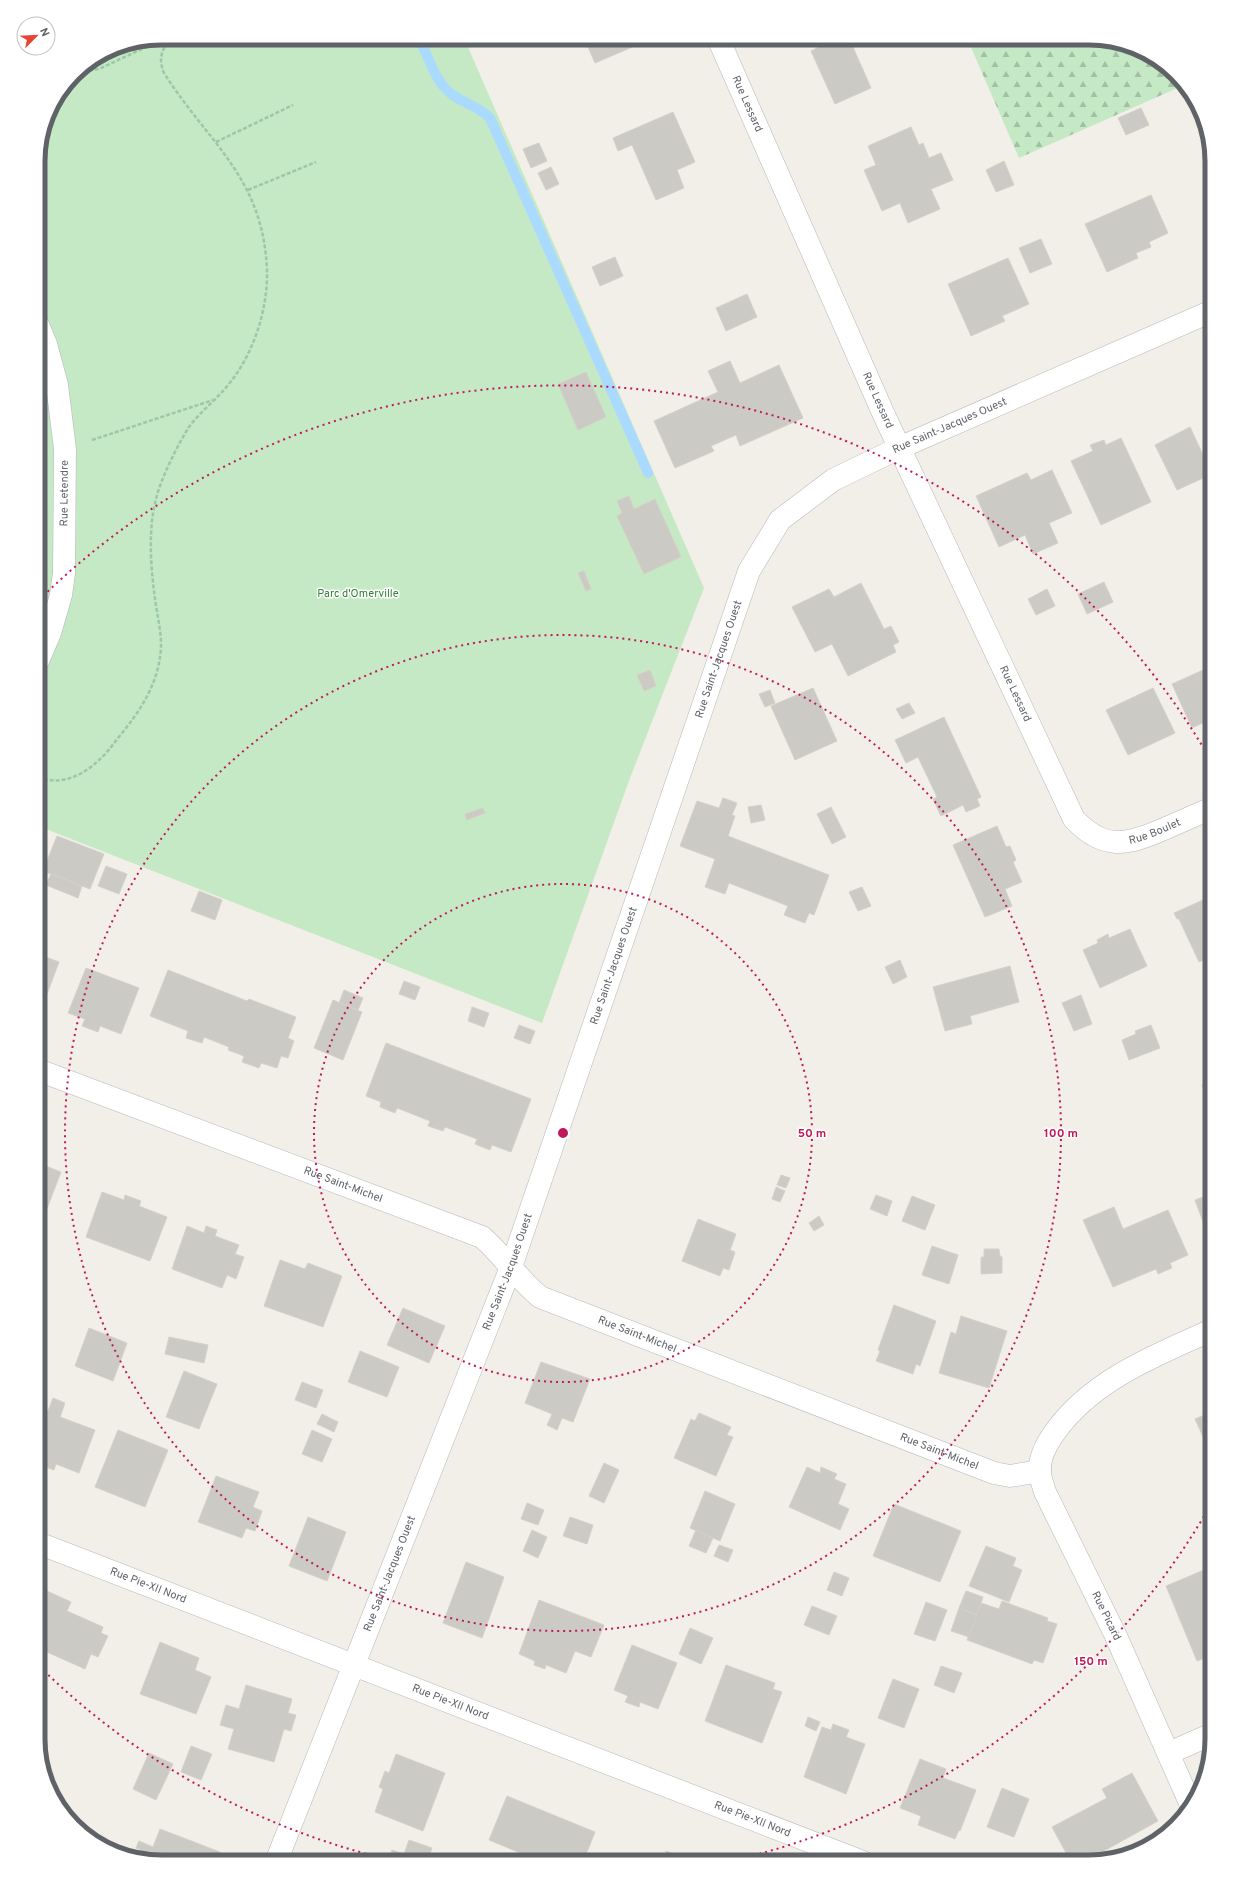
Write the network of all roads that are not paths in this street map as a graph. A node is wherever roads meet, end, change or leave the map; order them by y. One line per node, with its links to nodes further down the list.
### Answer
1 (721, 45): 4 (street, Rue Lessard)
2 (1205, 314): 4 (street, Rue Saint-Jacques Ouest)
3 (45, 342): 5 (street, Rue Letendre)
4 (899, 448): 7 (street, Rue Lessard); 9 (street, Rue Saint-Jacques Ouest)
5 (45, 645)
6 (1205, 811): 7 (street, Rue Boulet)
7 (1097, 838)
8 (45, 1073): 9 (street, Rue Saint-Michel)
9 (511, 1267): 11 (street, Rue Saint-Michel); 13 (street, Rue Saint-Jacques Ouest)
10 (1205, 1333): 11 (street)
11 (1040, 1471): 15 (street, Rue Picard)
12 (45, 1546): 13 (street, Rue Pie-XII Nord)
13 (353, 1664): 17 (street, Rue Saint-Jacques Ouest); 18 (street, Rue Pie-XII Nord)
14 (1205, 1737): 15 (street)
15 (1169, 1753): 16 (street, Rue Picard)
16 (1188, 1798)
17 (279, 1855)
18 (845, 1855)

